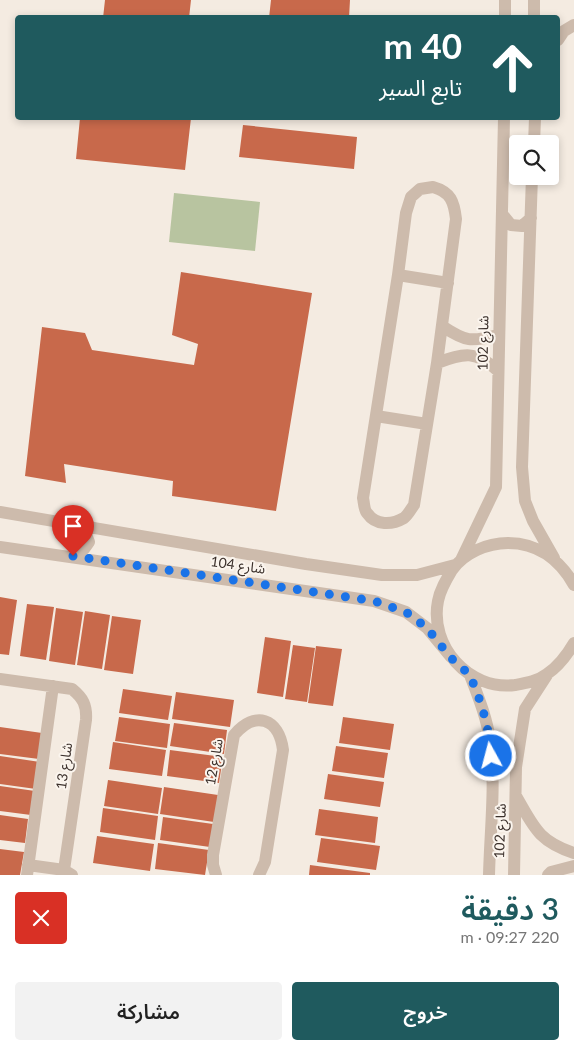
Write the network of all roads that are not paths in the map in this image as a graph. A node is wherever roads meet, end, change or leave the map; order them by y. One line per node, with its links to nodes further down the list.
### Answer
1 (505, 0): 3 (street)
2 (534, 0): 4 (street)
3 (505, 15)
4 (534, 15)
5 (574, 25): 6 (street)
6 (560, 37)
7 (504, 120): 11 (street, شارع 102)
8 (535, 120): 9 (street)
9 (534, 135)
10 (532, 185): 12 (street)
11 (502, 214): 12 (street); 16 (street, شارع 102)
12 (531, 218): 25 (street)
13 (398, 275): 14 (street); 14 (street); 19 (street)
14 (448, 283): 15 (street)
15 (442, 326): 16 (street); 17 (street)
16 (498, 335): 18 (street, شارع 102)
17 (437, 364): 18 (street); 20 (street)
18 (498, 371): 26 (street, شارع 102)
19 (376, 416): 20 (street); 20 (street)
20 (427, 424)
21 (0, 512): 22 (street, شارع 104)
22 (76, 525): 24 (street); 26 (street, شارع 104)
23 (0, 547): 24 (street, شارع 104)
24 (73, 556): 29 (street, شارع 104)
25 (556, 560): 26 (street); 27 (street)
26 (458, 563): 29 (street, شارع 102)
27 (574, 585)
28 (574, 643): 30 (street)
29 (451, 658): 31 (street)
30 (547, 674): 31 (street); 34 (street, شارع 102)
31 (470, 675): 41 (street, شارع 102)
32 (0, 678): 33 (street, شارع 13)
33 (53, 686): 37 (street, شارع 13); 38 (street, شارع 13)
34 (516, 796): 35 (street); 42 (street, شارع 102)
35 (574, 853)
36 (574, 866): 43 (street)
37 (28, 870): 38 (street, شارع 13)
38 (68, 872)
39 (216, 875): 40 (street, شارع 12)
40 (259, 875)
41 (490, 875)
42 (514, 875)
43 (548, 875)

